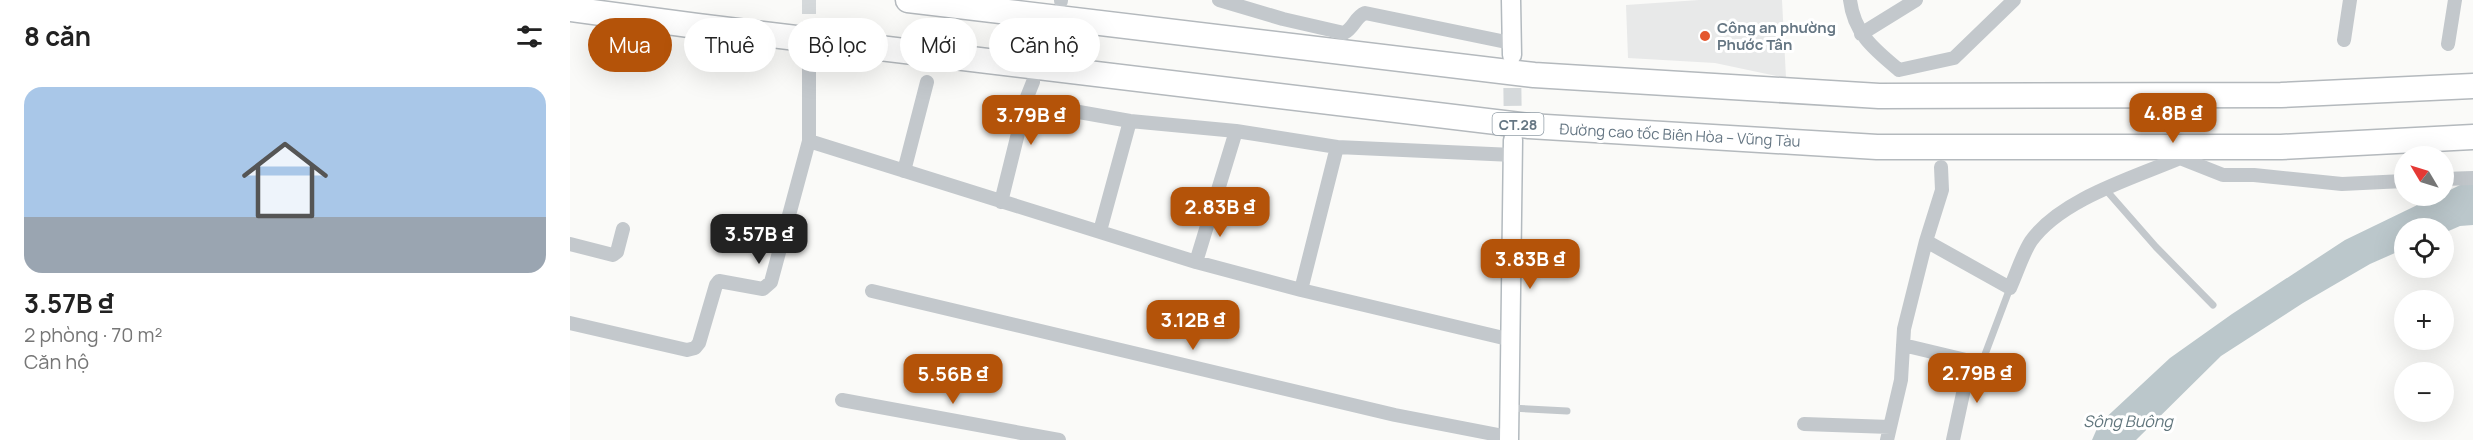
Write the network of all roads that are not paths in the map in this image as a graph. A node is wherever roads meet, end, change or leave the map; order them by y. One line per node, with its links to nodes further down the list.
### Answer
1 (908, 0): 17 (highway)
2 (1219, 0): 13 (street)
3 (1510, 0): 13 (street)
4 (1850, 0): 10 (street)
5 (1916, 0): 10 (street)
6 (2014, 0): 10 (street)
7 (2350, 0): 11 (street)
8 (2455, 0): 12 (street)
9 (570, 9): 21 (highway, Đường cao tốc Biên Hòa – Vũng Tàu / CT.28)
10 (1861, 34)
11 (2344, 40)
12 (2448, 44)
13 (1512, 49)
14 (809, 72): 22 (street)
15 (927, 82): 26 (street)
16 (1033, 82): 31 (street)
17 (2473, 86)
18 (1079, 112): 19 (street)
19 (1130, 121): 20 (street); 33 (street)
20 (1236, 131): 23 (street); 36 (street)
21 (2473, 137)
22 (809, 141): 26 (street); 41 (street)
23 (1337, 147): 24 (street); 38 (street)
24 (1513, 148): 42 (street)
25 (1941, 167): 34 (street)
26 (904, 171): 31 (street)
27 (2473, 178): 28 (street)
28 (2454, 179)
29 (2394, 181): 30 (street)
30 (2106, 190): 37 (street); 40 (lane)
31 (1001, 202): 33 (street)
32 (623, 229): 35 (street)
33 (1100, 231): 36 (street)
34 (1926, 241): 37 (street); 43 (street)
35 (570, 244)
36 (1196, 262): 38 (street)
37 (2010, 288): 44 (lane)
38 (1301, 290): 42 (street)
39 (872, 291): 50 (street)
40 (2213, 305)
41 (570, 323)
42 (1512, 340): 46 (street)
43 (1903, 345): 44 (street); 49 (street)
44 (1970, 361): 52 (street)
45 (842, 400): 51 (street)
46 (1510, 408): 47 (lane); 50 (street)
47 (1567, 411)
48 (1804, 424): 49 (street)
49 (1888, 433)
50 (1509, 438)
51 (1059, 440)
52 (1953, 440)

